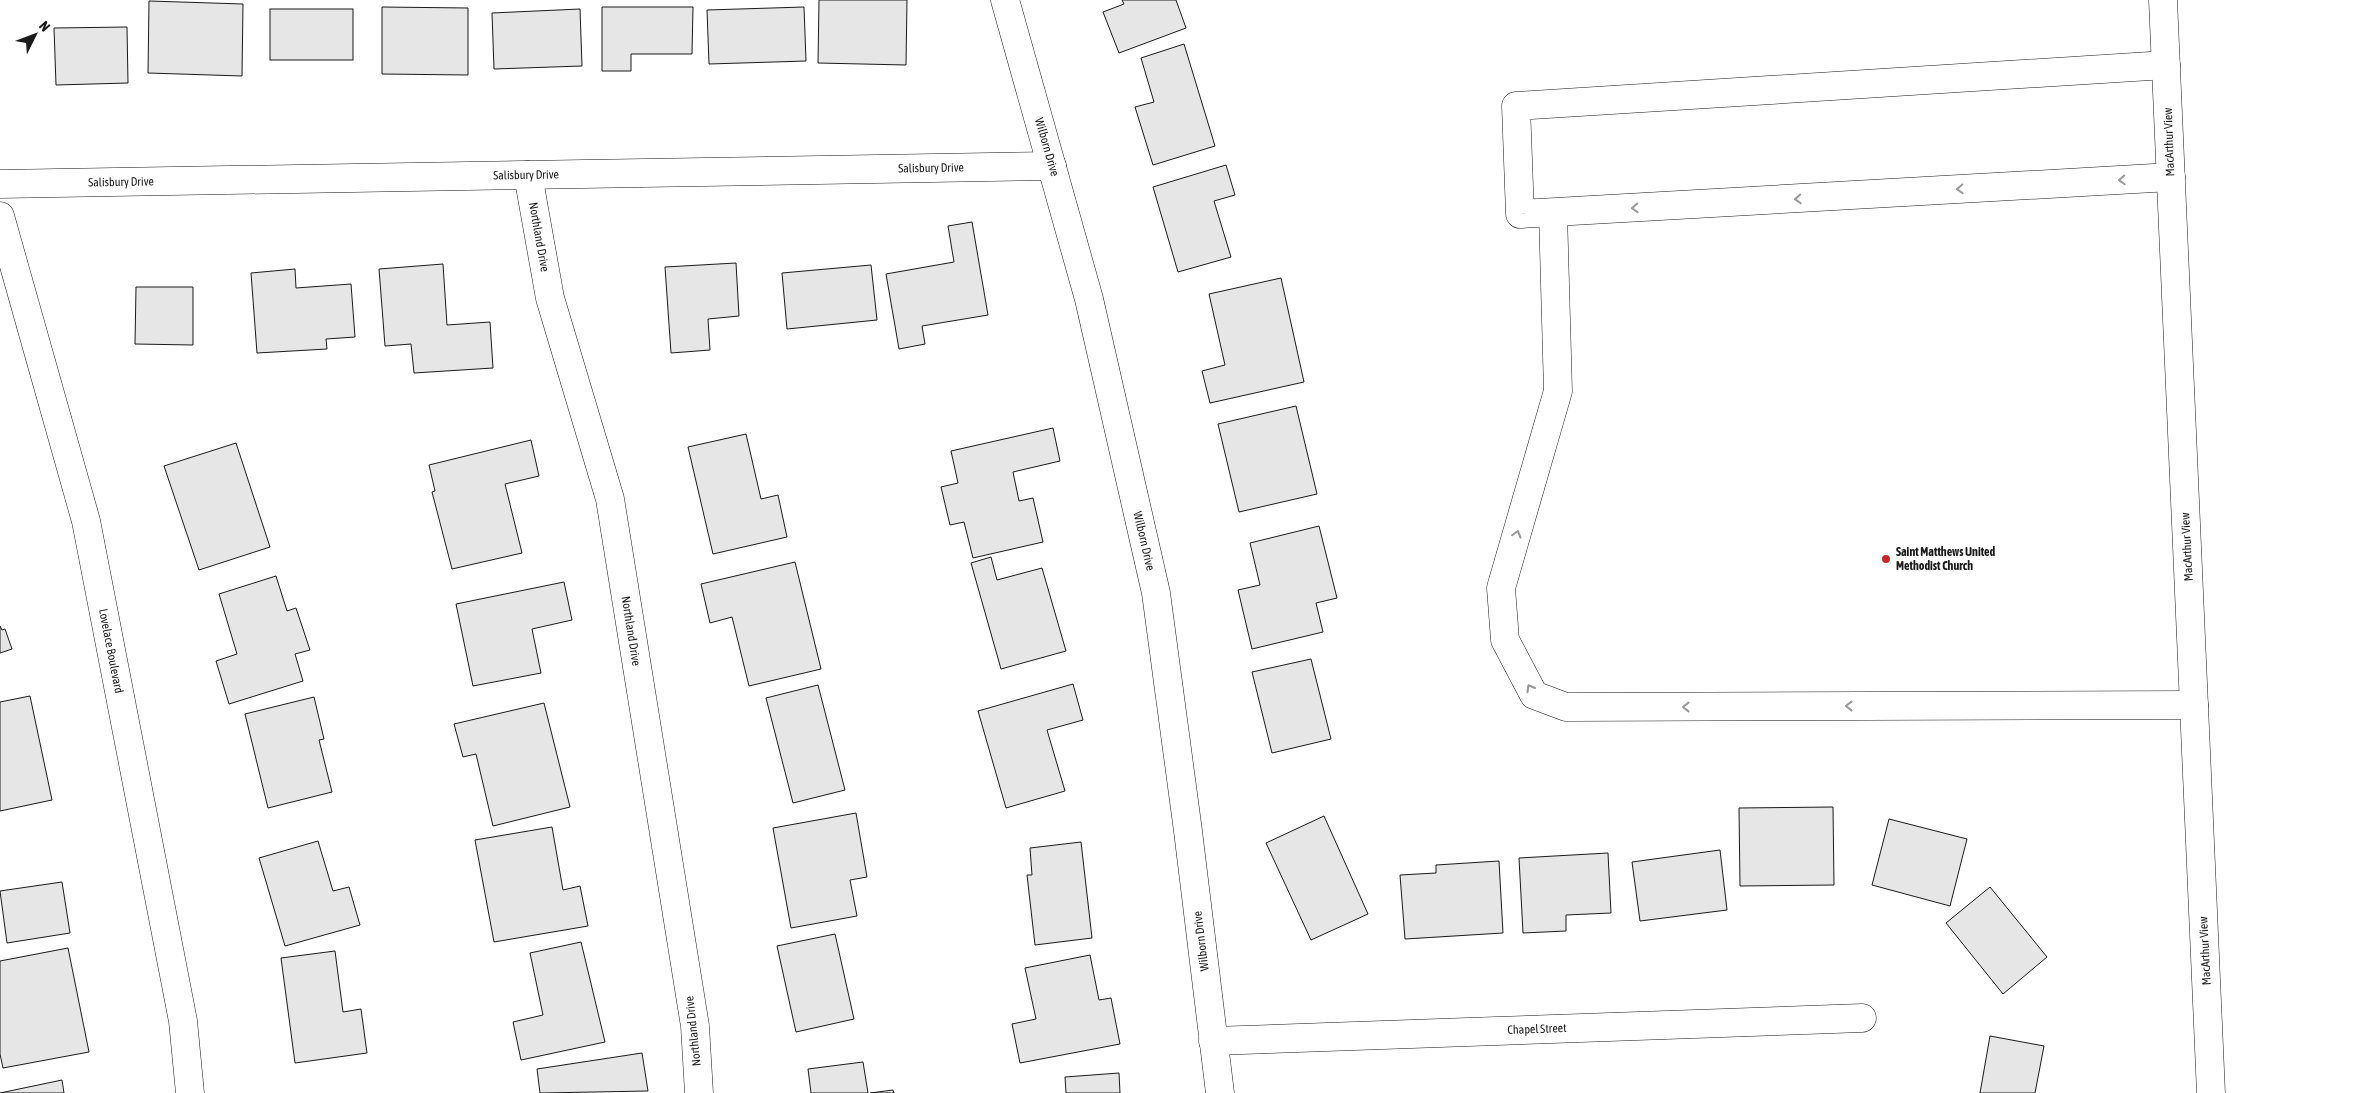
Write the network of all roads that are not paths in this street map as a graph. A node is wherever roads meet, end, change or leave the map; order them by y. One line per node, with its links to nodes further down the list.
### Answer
1 (1006, 0): 4 (street, Wilborn Drive)
2 (2163, 0): 3 (street, MacArthur View)
3 (2166, 65): 6 (street, MacArthur View); 8 (street)
4 (1052, 166): 5 (street, Salisbury Drive); 12 (street, Wilborn Drive)
5 (528, 175): 7 (street, Salisbury Drive); 14 (street, Northland Drive)
6 (2171, 177): 8 (street, one-way to 8); 10 (street, MacArthur View)
7 (0, 184)
8 (1553, 213): 10 (street, one-way to 8)
9 (0, 216): 13 (street, Lovelace Boulevard)
10 (2194, 705): 16 (street, MacArthur View)
11 (1862, 1018): 12 (street, Chapel Street)
12 (1213, 1041): 15 (street, Wilborn Drive)
13 (190, 1093)
14 (700, 1093)
15 (1220, 1093)
16 (2211, 1093)

